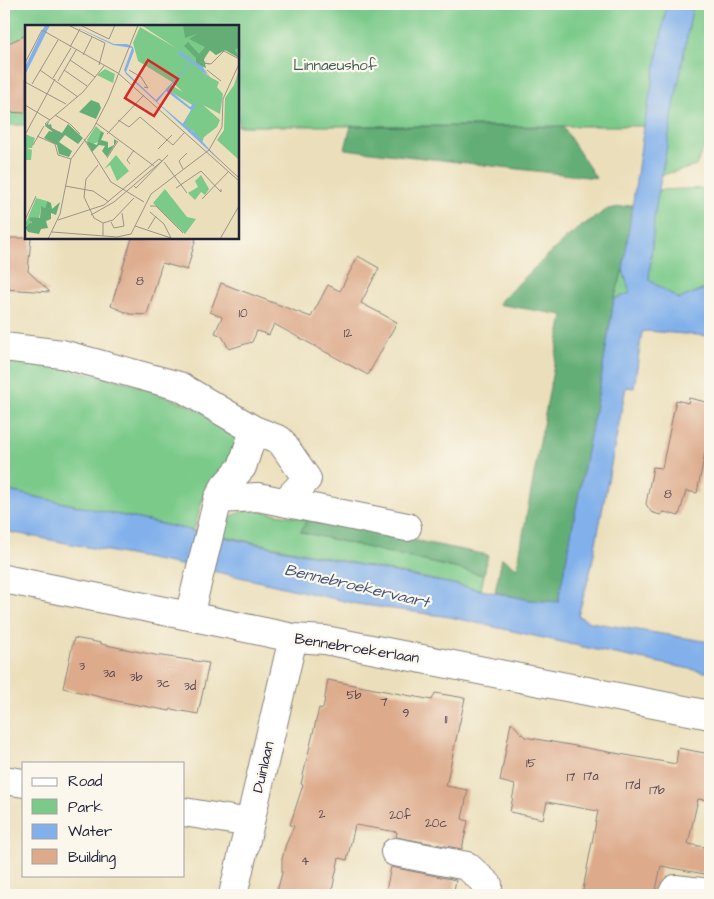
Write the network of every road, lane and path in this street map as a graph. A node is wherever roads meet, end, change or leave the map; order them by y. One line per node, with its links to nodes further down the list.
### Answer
1 (4, 347): 2 (street)
2 (254, 430): 3 (street); 4 (street)
3 (286, 502): 4 (street); 5 (street)
4 (215, 510): 7 (street)
5 (406, 527)
6 (4, 579): 7 (street, Bennebroekerlaan)
7 (189, 616): 8 (street, Bennebroekerlaan)
8 (293, 638): 9 (street, Bennebroekerlaan); 13 (street, Duinlaan)
9 (710, 715)
10 (4, 780): 11 (street)
11 (22, 783)
12 (185, 812): 13 (street)
13 (250, 824): 16 (street, Duinlaan)
14 (395, 852): 17 (street)
15 (710, 894): 18 (street)
16 (233, 895)
17 (486, 895)
18 (672, 895)

